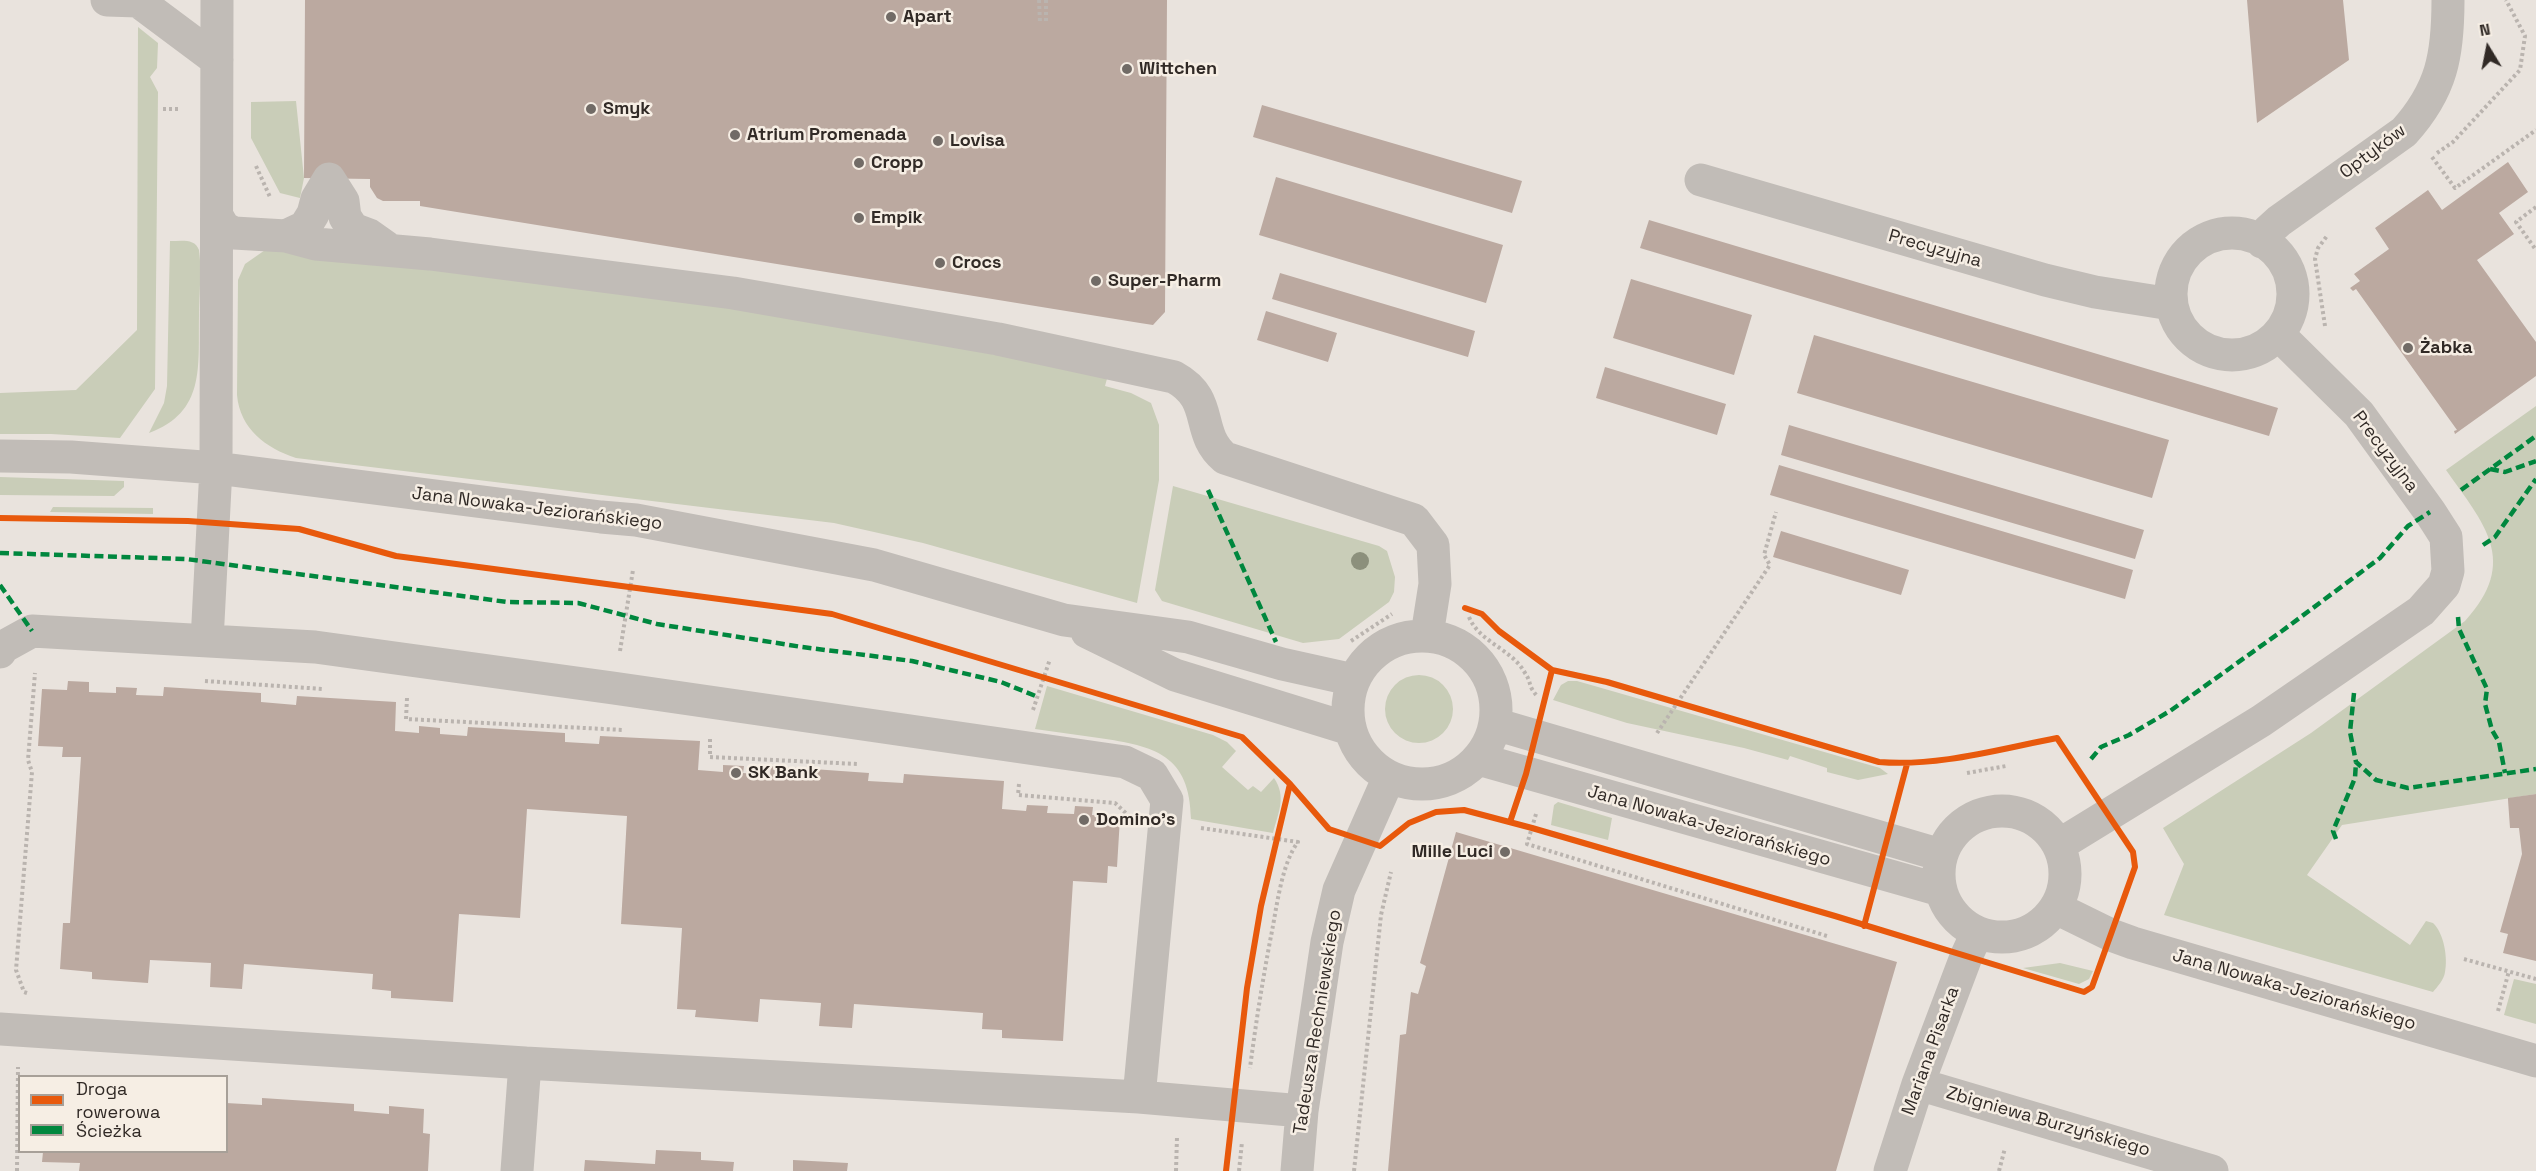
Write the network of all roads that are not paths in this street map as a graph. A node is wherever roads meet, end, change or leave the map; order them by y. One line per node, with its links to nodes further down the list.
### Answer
1 (107, 0): 4 (street)
2 (217, 0): 4 (street)
3 (2448, 0): 8 (street, Optyków)
4 (217, 60): 6 (street)
5 (1701, 180): 10 (street, Precyzyjna)
6 (217, 216): 7 (street); 13 (street)
7 (286, 236): 9 (street); 9 (street)
8 (2262, 242): 10 (street); 11 (street)
9 (397, 251): 15 (street)
10 (2171, 304): 11 (street)
11 (2278, 334): 23 (street, Precyzyjna)
12 (0, 456): 13 (street, Jana Nowaka-Jeziorańskiego)
13 (216, 468): 14 (street, Jana Nowaka-Jeziorańskiego); 16 (street)
14 (1064, 620): 18 (street, Jana Nowaka-Jeziorańskiego); 20 (street, Jana Nowaka-Jeziorańskiego)
15 (1427, 635): 18 (street); 19 (street)
16 (207, 642): 17 (street); 32 (street)
17 (0, 652)
18 (1354, 680): 20 (street)
19 (1495, 724): 21 (street); 24 (street, Jana Nowaka-Jeziorańskiego)
20 (1350, 729): 22 (street)
21 (1478, 759): 22 (street); 25 (street, Jana Nowaka-Jeziorańskiego)
22 (1389, 777): 33 (street, Tadeusza Rechniewskiego)
23 (2059, 845): 24 (street); 26 (street)
24 (1941, 855): 25 (street)
25 (1940, 890): 27 (street)
26 (2056, 908): 27 (street); 29 (street, Jana Nowaka-Jeziorańskiego)
27 (1977, 933): 31 (street, Mariana Pisarka)
28 (0, 1029): 30 (street)
29 (2536, 1061)
30 (525, 1064): 32 (street); 34 (street)
31 (1918, 1084): 36 (street, Mariana Pisarka); 37 (street, Zbigniewa Burzyńskiego)
32 (1139, 1097): 33 (street)
33 (1302, 1111): 35 (street, Tadeusza Rechniewskiego)
34 (517, 1171)
35 (1297, 1171)
36 (1890, 1171)
37 (2212, 1171)

